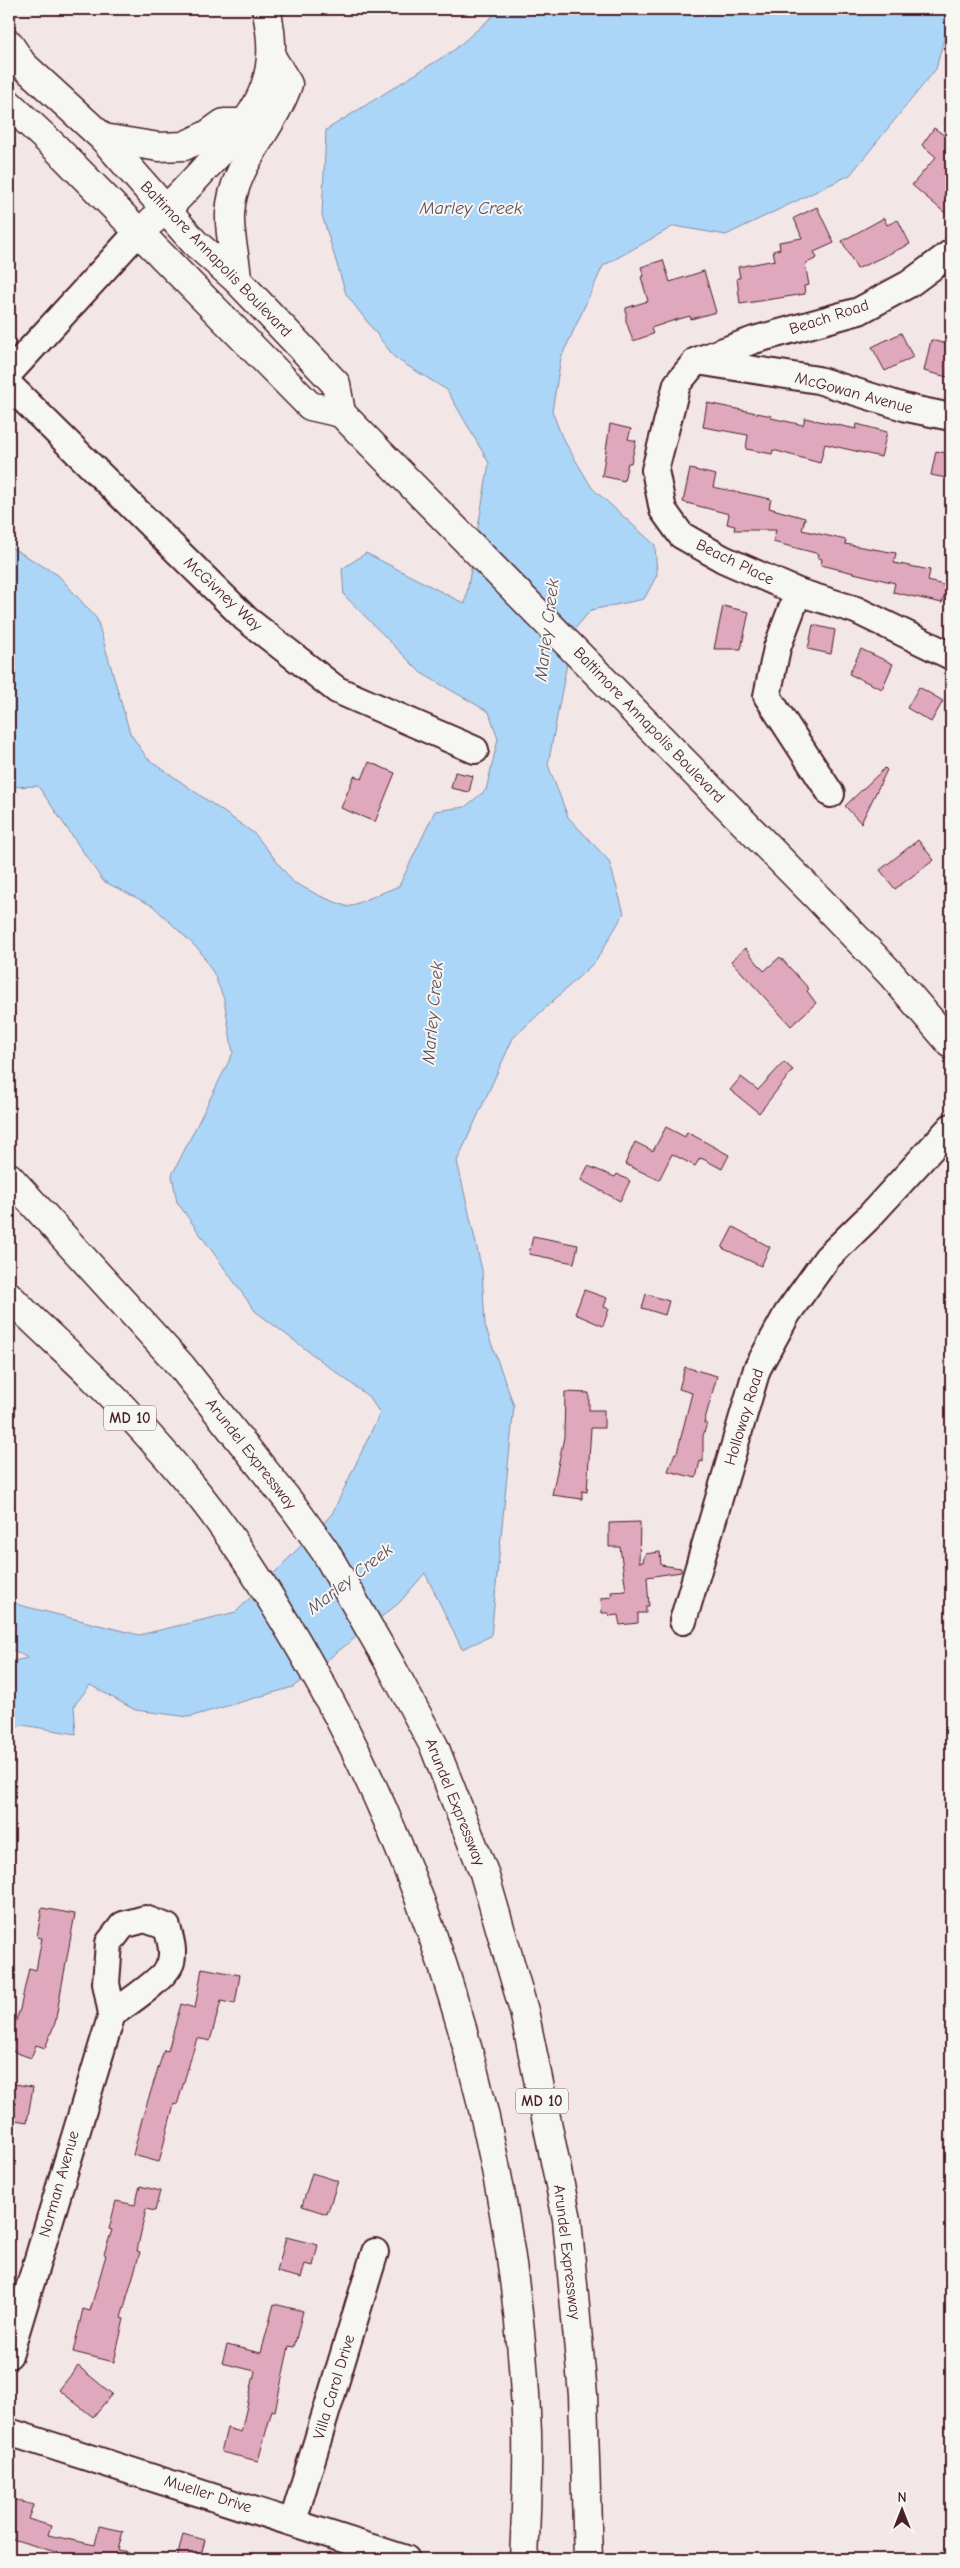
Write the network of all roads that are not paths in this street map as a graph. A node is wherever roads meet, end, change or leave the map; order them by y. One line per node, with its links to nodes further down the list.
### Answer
1 (266, 9): 3 (main road)
2 (13, 53): 6 (main road, Baltimore Annapolis Boulevard)
3 (272, 58): 5 (main road); 10 (main road)
4 (9, 104): 8 (main road)
5 (247, 123): 6 (main road); 7 (main road)
6 (103, 138): 7 (main road, Baltimore Annapolis Boulevard)
7 (165, 210): 8 (main road); 10 (main road, Baltimore Annapolis Boulevard)
8 (139, 231): 12 (street); 14 (main road)
9 (951, 252): 11 (street, Beach Road)
10 (237, 280): 14 (main road, Baltimore Annapolis Boulevard)
11 (696, 361): 15 (street, McGowan Avenue); 16 (street, Beach Place)
12 (9, 373)
13 (9, 384): 18 (street, McGivney Way)
14 (341, 412): 20 (main road, Baltimore Annapolis Boulevard)
15 (951, 417)
16 (798, 592): 17 (street, Beach Place); 19 (street)
17 (951, 656)
18 (474, 750)
19 (831, 794)
20 (951, 1044)
21 (951, 1127): 24 (street, Holloway Road)
22 (9, 1177): 32 (main road, Arundel Expressway / MD 10)
23 (9, 1296): 31 (main road, MD 10)
24 (683, 1621)
25 (112, 2014): 27 (street, Norman Avenue)
26 (375, 2252): 29 (street, Villa Carol Drive)
27 (9, 2355)
28 (9, 2432): 29 (street, Mueller Drive)
29 (293, 2521): 30 (street, Mueller Drive)
30 (406, 2559)
31 (524, 2559)
32 (588, 2559)

